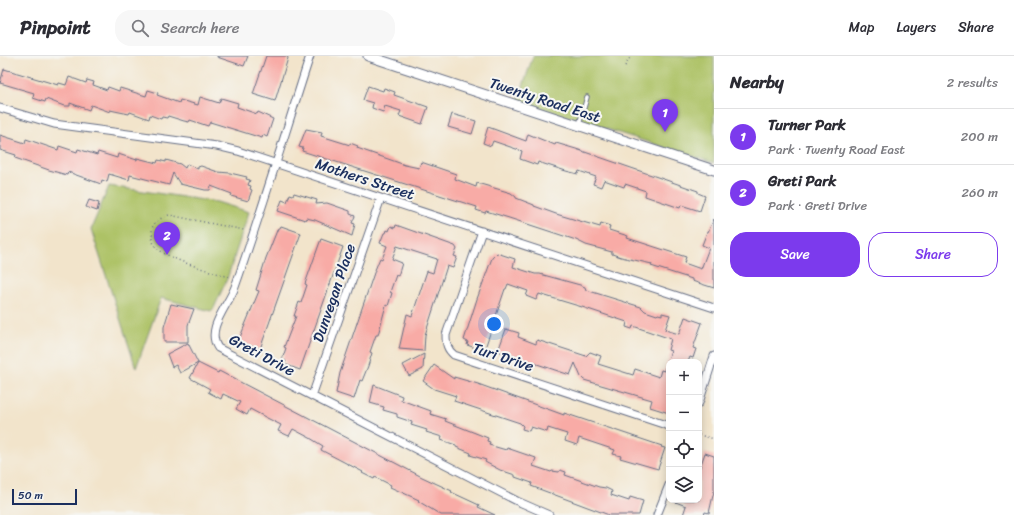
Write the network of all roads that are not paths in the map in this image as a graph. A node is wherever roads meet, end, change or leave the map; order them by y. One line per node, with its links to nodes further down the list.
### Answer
1 (310, 56): 6 (street, Greti Drive)
2 (368, 56): 5 (street, Twenty Road East)
3 (587, 97): 5 (lane)
4 (0, 108): 6 (street, Mothers Street)
5 (579, 125): 7 (street, Twenty Road East)
6 (276, 164): 8 (street, Mothers Street); 13 (street, Greti Drive)
7 (714, 170)
8 (381, 198): 9 (street, Mothers Street); 13 (street, Dunvegan Place)
9 (482, 231): 10 (street, Mothers Street); 14 (street, Turi Drive)
10 (714, 308)
11 (714, 356): 12 (street)
12 (702, 395)
13 (312, 396): 16 (street, Greti Drive)
14 (666, 425)
15 (666, 492): 17 (street)
16 (548, 515)
17 (657, 515)

